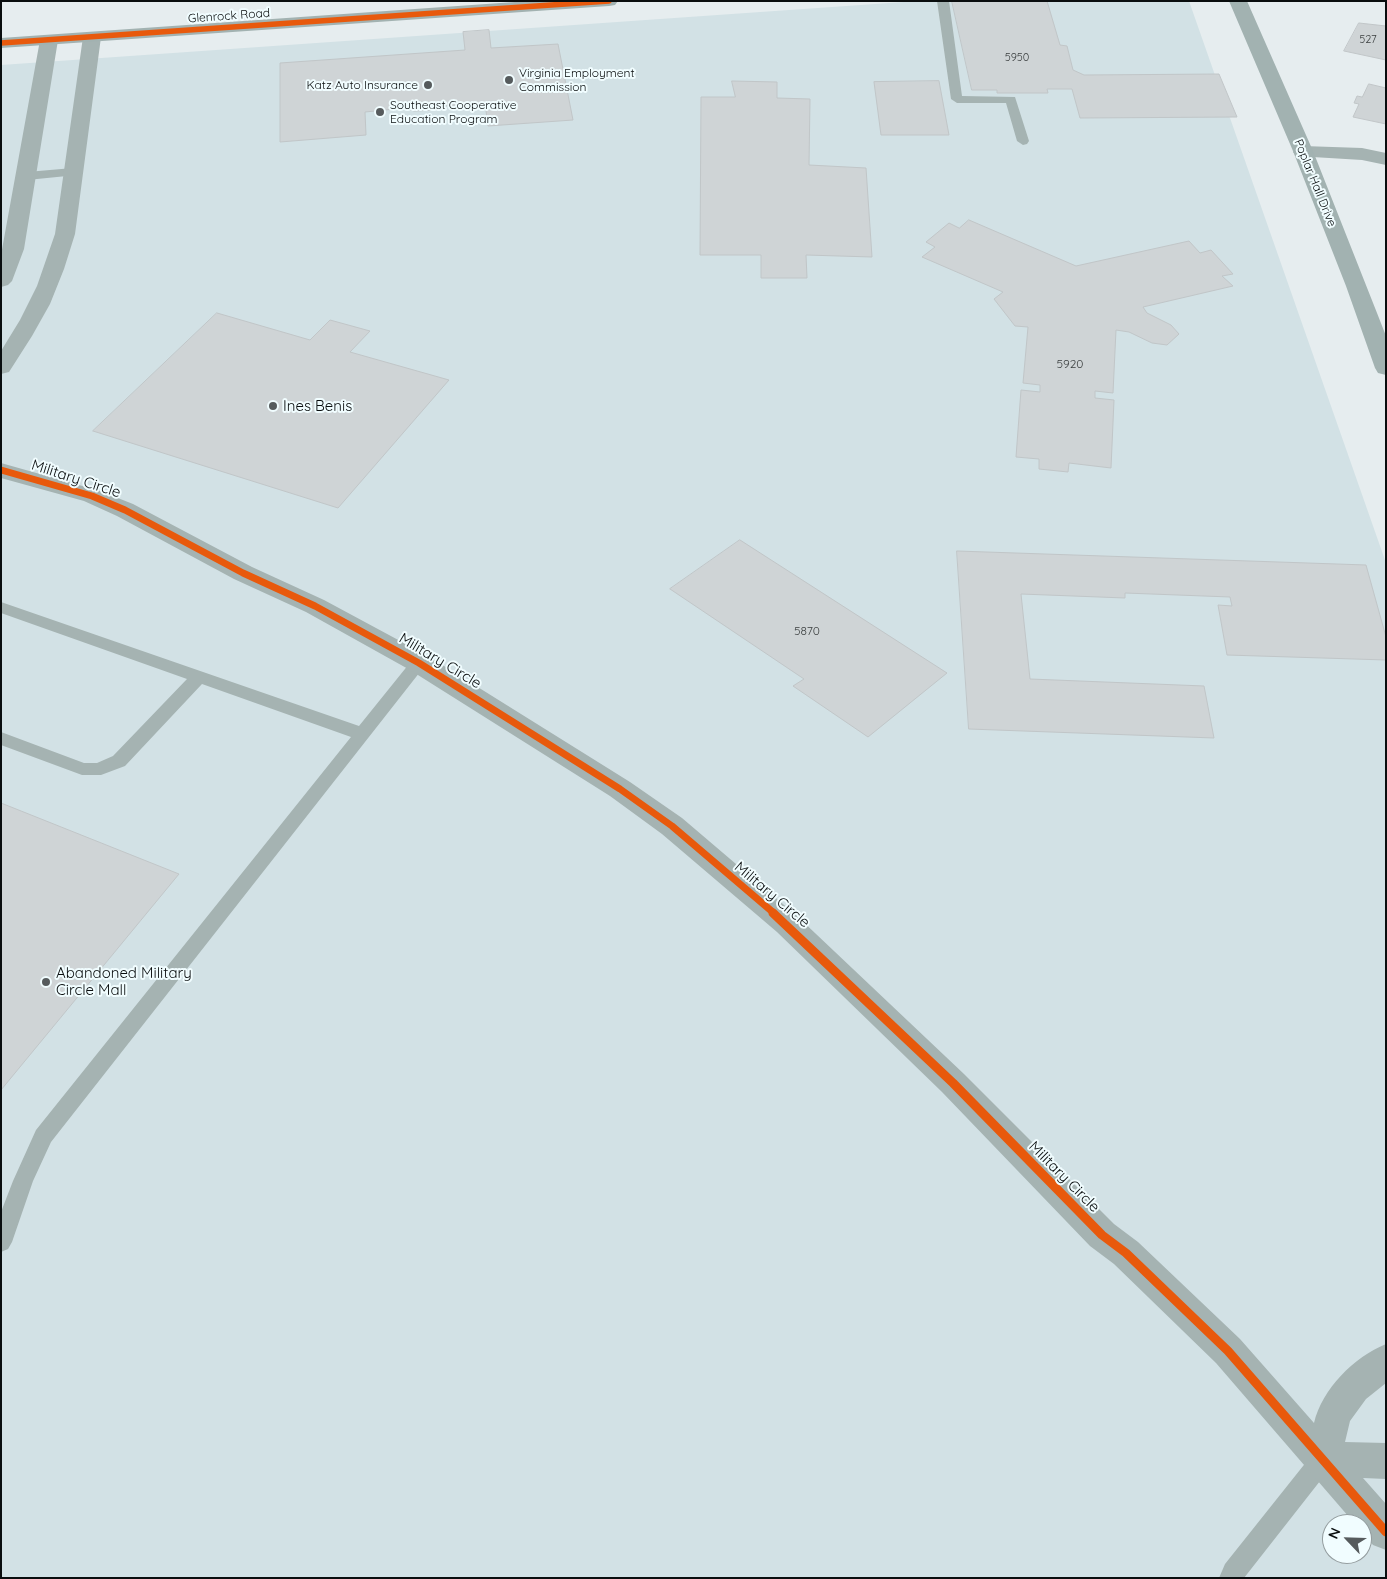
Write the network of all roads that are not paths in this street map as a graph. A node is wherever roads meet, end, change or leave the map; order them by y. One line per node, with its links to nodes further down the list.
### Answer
1 (608, 1): 4 (street, Glenrock Road)
2 (943, 1): 8 (lane)
3 (1238, 1): 9 (street, Poplar Hall Drive)
4 (475, 6): 5 (street, Glenrock Road)
5 (92, 37): 6 (street, Glenrock Road); 11 (street)
6 (49, 40): 7 (street, Glenrock Road); 12 (street)
7 (1, 43)
8 (1023, 141)
9 (1303, 152): 10 (street); 14 (street, Poplar Hall Drive)
10 (1386, 159)
11 (74, 172): 12 (lane); 15 (street)
12 (27, 176): 13 (street)
13 (1, 280)
14 (1384, 357)
15 (1, 367)
16 (1, 470): 18 (street, Military Circle)
17 (1, 607): 19 (lane)
18 (419, 663): 20 (lane); 24 (street, Military Circle)
19 (199, 677): 20 (lane); 21 (lane)
20 (362, 734): 22 (lane)
21 (1, 738)
22 (1, 1242)
23 (1386, 1361): 24 (street)
24 (1323, 1459): 25 (street); 26 (street, Military Circle); 27 (lane)
25 (1386, 1461)
26 (1386, 1532)
27 (1232, 1578)

